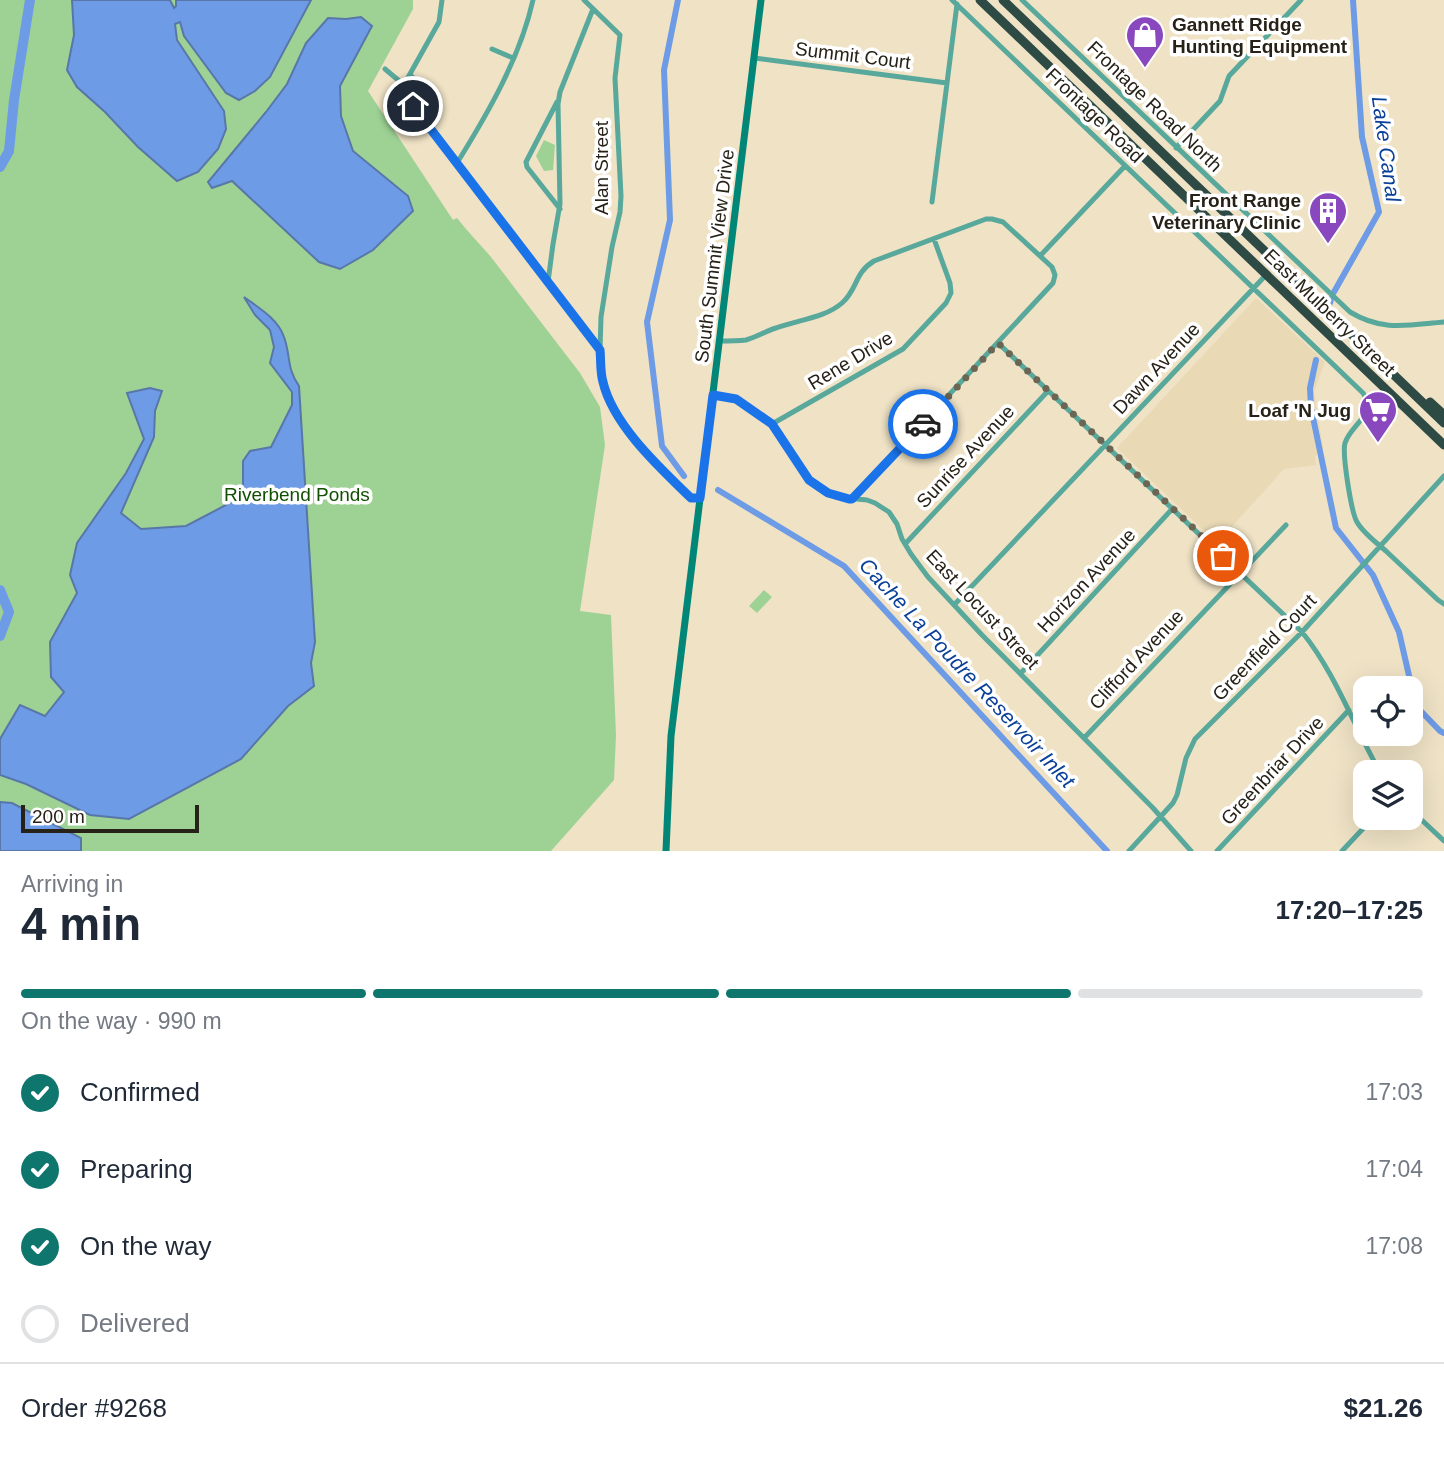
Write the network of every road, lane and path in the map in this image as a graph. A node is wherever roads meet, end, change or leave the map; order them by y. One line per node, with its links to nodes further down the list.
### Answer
1 (442, 0): 15 (street)
2 (533, 0): 12 (street)
3 (584, 0): 10 (street, Alan Street)
4 (761, 0): 13 (street, South Summit View Drive)
5 (980, 0): 29 (highway, East Mulberry Street)
6 (1003, 0): 28 (highway, East Mulberry Street)
7 (1022, 0): 20 (street, Frontage Road North)
8 (1301, 0): 20 (street)
9 (955, 2): 16 (street); 22 (street, Frontage Road)
10 (593, 9): 18 (street); 35 (street, Alan Street)
11 (492, 49): 12 (street)
12 (513, 58): 21 (street)
13 (754, 58): 16 (street, Summit Court); 33 (street, South Summit View Drive)
14 (386, 69): 17 (street)
15 (410, 75): 17 (street); 19 (street)
16 (947, 83): 23 (street)
17 (403, 88): 19 (street)
18 (560, 92): 24 (street); 24 (street)
19 (413, 106): 21 (street)
20 (1176, 148): 26 (street, Frontage Road North)
21 (457, 163): 30 (street)
22 (1125, 166): 27 (street); 31 (street, Frontage Road)
23 (932, 202)
24 (560, 209): 30 (street)
25 (934, 239): 27 (street); 33 (street); 41 (street, Rene Drive)
26 (1287, 253): 28 (street); 32 (street, Frontage Road North)
27 (1040, 256): 34 (street)
28 (1277, 264): 36 (highway, East Mulberry Street)
29 (1266, 275): 31 (street, Dawn Avenue); 43 (highway, East Mulberry Street)
30 (548, 282): 35 (street)
31 (1254, 288): 42 (street, Dawn Avenue); 50 (street, Frontage Road)
32 (1444, 322)
33 (719, 341): 38 (street, South Summit View Drive)
34 (998, 343): 37 (street); 46 (street)
35 (600, 350): 45 (street, Alan Street)
36 (1384, 367): 39 (highway); 40 (highway, East Mulberry Street)
37 (1048, 391): 42 (street); 49 (street, Sunrise Avenue)
38 (713, 395): 41 (street, East Locust Street); 45 (street, South Summit View Drive)
39 (1444, 415)
40 (1444, 423)
41 (772, 424): 46 (street, East Locust Street)
42 (1106, 445): 47 (street); 53 (street, Dawn Avenue)
43 (1444, 445)
44 (1444, 477): 50 (street, Greenfield Court)
45 (700, 498): 63 (street, South Summit View Drive)
46 (852, 499): 49 (street, East Locust Street)
47 (1173, 508): 51 (street); 55 (street, Horizon Avenue)
48 (1286, 525): 51 (street, Clifford Avenue)
49 (905, 544): 53 (street, East Locust Street)
50 (1380, 546): 52 (street, Frontage Road); 54 (street, Greenfield Court)
51 (1240, 572): 54 (street); 57 (street, Clifford Avenue)
52 (1444, 604)
53 (954, 606): 55 (street, East Locust Street)
54 (1302, 632): 56 (street); 59 (street, Greenfield Court)
55 (1021, 673): 57 (street, East Locust Street)
56 (1349, 710): 58 (street); 66 (street, Greenbriar Drive)
57 (1084, 737): 59 (street, East Locust Street)
58 (1374, 760)
59 (1161, 817): 64 (street, Greenfield Court); 65 (street, East Locust Street)
60 (1423, 821): 62 (street)
61 (1362, 830): 67 (street)
62 (1444, 841)
63 (666, 851)
64 (1129, 851)
65 (1191, 851)
66 (1217, 851)
67 (1342, 851)

